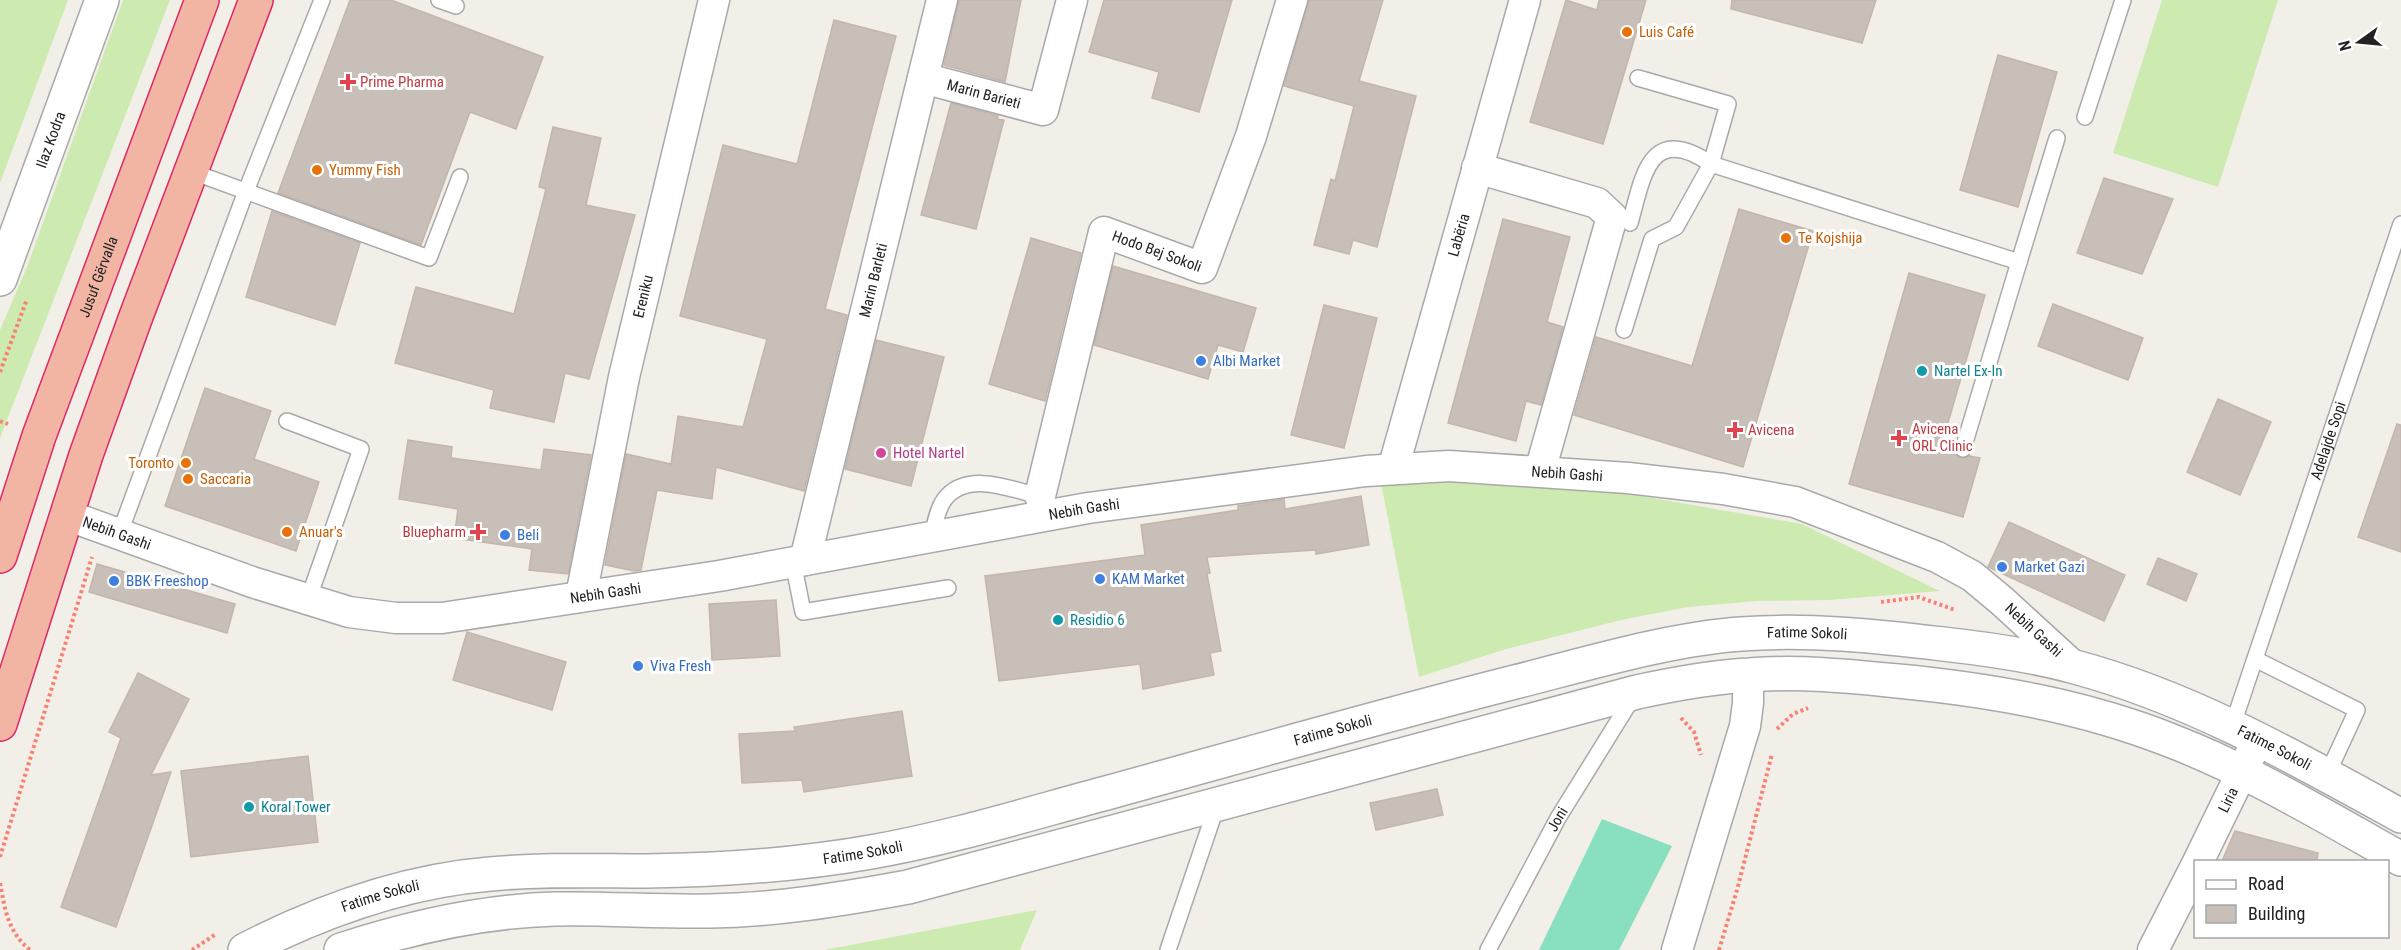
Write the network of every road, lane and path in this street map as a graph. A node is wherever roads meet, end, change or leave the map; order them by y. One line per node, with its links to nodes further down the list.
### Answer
1 (102, 0): 25 (street, Ilaz Kodra)
2 (202, 0): 36 (highway, Jusuf Gërvalla)
3 (256, 0): 19 (highway)
4 (322, 0): 21 (lane)
5 (439, 0): 12 (lane)
6 (714, 0): 39 (street, Ereniku)
7 (942, 0): 13 (street, Marin Barleti)
8 (1072, 0): 13 (street, Marin Barieti)
9 (1292, 0): 31 (street, Hodo Bej Sokoli)
10 (1525, 0): 18 (street, Labëria)
11 (2123, 0): 15 (lane)
12 (456, 6)
13 (923, 78): 37 (street, Marin Barleti)
14 (1638, 78): 17 (lane)
15 (2085, 117)
16 (2057, 138): 24 (lane)
17 (1711, 164): 22 (lane); 24 (lane); 26 (lane)
18 (1478, 168): 29 (street, Labëria); 30 (street)
19 (190, 171): 21 (lane); 33 (highway)
20 (460, 177): 21 (lane)
21 (246, 191): 34 (lane)
22 (1630, 223)
23 (2401, 224): 42 (lane, Adelajde Sopi)
24 (2019, 262): 28 (lane)
25 (0, 279)
26 (1624, 330)
27 (287, 421): 40 (lane)
28 (1963, 449)
29 (1393, 469): 30 (street, Nebih Gashi); 32 (street, Nebih Gashi)
30 (1540, 471): 43 (street, Nebih Gashi)
31 (1040, 496): 32 (lane); 35 (lane)
32 (1088, 508): 35 (street, Nebih Gashi)
33 (66, 515): 34 (street, Nebih Gashi); 48 (highway)
34 (119, 535): 40 (street, Nebih Gashi)
35 (932, 536): 37 (street, Nebih Gashi)
36 (0, 556)
37 (799, 561): 38 (lane); 39 (street, Nebih Gashi)
38 (948, 588)
39 (581, 596): 40 (street, Nebih Gashi)
40 (308, 600)
41 (1836, 634): 43 (street, Fatime Sokoli); 45 (street); 61 (street, Fatime Sokoli)
42 (2255, 659): 49 (lane, Adelajde Sopi); 53 (lane)
43 (2073, 666): 49 (street, Fatime Sokoli)
44 (1748, 675): 45 (street); 46 (street); 65 (street)
45 (1835, 676): 52 (street)
46 (1636, 692): 54 (street); 64 (lane, Joni)
47 (1814, 705): 50 (path)
48 (0, 724)
49 (2245, 733): 52 (street, Liria); 53 (street, Fatime Sokoli)
50 (1775, 739)
51 (1773, 749): 66 (path)
52 (2242, 772): 56 (street); 57 (street, Liria)
53 (2327, 775): 55 (street, Fatime Sokoli)
54 (1217, 805): 62 (street); 63 (lane)
55 (2401, 816)
56 (2401, 859)
57 (2198, 860)
58 (2194, 870): 67 (street)
59 (0, 883): 60 (path)
60 (30, 950)
61 (245, 950)
62 (341, 950)
63 (1168, 950)
64 (1488, 950)
65 (1677, 950)
66 (1719, 950)
67 (2153, 950)

